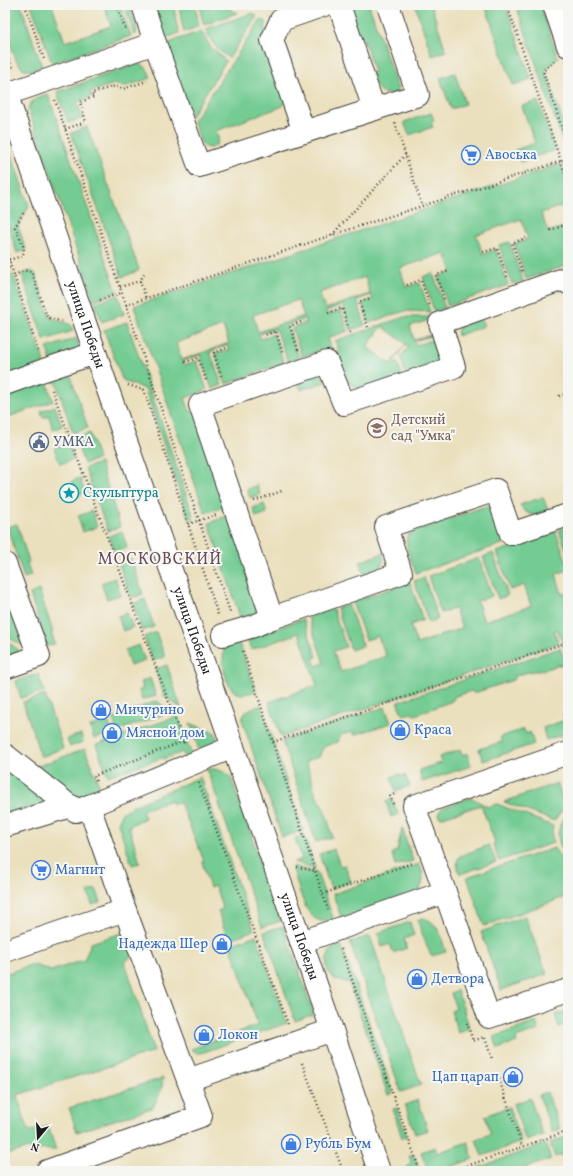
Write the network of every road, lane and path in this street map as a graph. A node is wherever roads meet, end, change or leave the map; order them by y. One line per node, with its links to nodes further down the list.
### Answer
1 (25, 5): 10 (path)
2 (143, 5): 8 (street)
3 (324, 5): 16 (street)
4 (339, 5): 13 (street)
5 (388, 5): 13 (street)
6 (507, 5): 20 (path)
7 (554, 5): 9 (street)
8 (156, 43): 10 (street); 16 (street)
9 (562, 53): 17 (path)
10 (48, 80): 12 (street); 15 (path)
11 (153, 80): 15 (path)
12 (6, 92): 57 (street, улица Победы)
13 (374, 109): 16 (street)
14 (395, 123): 18 (path)
15 (65, 129): 41 (path)
16 (304, 132)
17 (568, 138)
18 (406, 154): 22 (path); 26 (path)
19 (568, 159): 20 (path)
20 (561, 161): 21 (path); 22 (path)
21 (568, 182)
22 (422, 206): 26 (path)
23 (28, 207): 30 (path)
24 (568, 224): 25 (path)
25 (550, 230)
26 (332, 235): 44 (path)
27 (526, 238): 34 (path)
28 (5, 247): 30 (path)
29 (483, 252): 37 (path)
30 (9, 260): 31 (path)
31 (11, 267): 32 (path); 36 (path)
32 (5, 269)
33 (449, 270): 45 (path)
34 (522, 273)
35 (144, 274): 38 (path)
36 (14, 275): 51 (path); 60 (path)
37 (508, 278)
38 (140, 281): 41 (path); 44 (path)
39 (568, 284): 69 (street)
40 (407, 285): 48 (path)
41 (120, 287): 42 (path)
42 (122, 292): 46 (path); 47 (path)
43 (371, 298): 52 (path)
44 (146, 299): 47 (path)
45 (444, 301)
46 (94, 302)
47 (126, 305): 70 (path)
48 (432, 312)
49 (328, 313): 53 (path)
50 (304, 322): 56 (path)
51 (68, 324)
52 (368, 327)
53 (350, 333)
54 (262, 336): 58 (path)
55 (227, 348): 61 (path)
56 (298, 351)
57 (95, 353): 60 (street); 74 (street, улица Победы)
58 (284, 356)
59 (185, 362): 63 (path)
60 (44, 370): 64 (street); 77 (path)
61 (222, 378)
62 (123, 383): 70 (path)
63 (207, 383)
64 (5, 384)
65 (568, 393): 66 (path)
66 (559, 396)
67 (568, 515): 69 (street)
68 (5, 564): 72 (street)
69 (272, 618): 70 (street)
70 (228, 633): 73 (path)
71 (568, 642): 73 (path)
72 (5, 668)
73 (274, 742): 81 (path)
74 (233, 747): 77 (street); 85 (street, улица Победы)
75 (568, 754): 82 (street)
76 (5, 755): 78 (street)
77 (192, 764): 78 (street); 90 (path)
78 (80, 806): 79 (street); 83 (street)
79 (5, 826)
80 (296, 867): 81 (path)
81 (316, 872): 84 (path)
82 (445, 892): 84 (street); 87 (street)
83 (125, 910): 86 (street); 93 (street)
84 (335, 930): 85 (street); 99 (path)
85 (301, 942): 88 (street, улица Победы)
86 (5, 951)
87 (568, 990)
88 (332, 1030): 90 (street); 98 (street, улица Победы)
89 (485, 1037): 91 (path)
90 (294, 1042): 93 (street); 97 (path)
91 (492, 1059)
92 (499, 1079): 95 (path)
93 (188, 1080): 96 (street)
94 (568, 1130): 95 (path)
95 (522, 1146): 100 (path)
96 (47, 1171)
97 (343, 1171)
98 (379, 1171)
99 (420, 1171)
100 (452, 1171)

